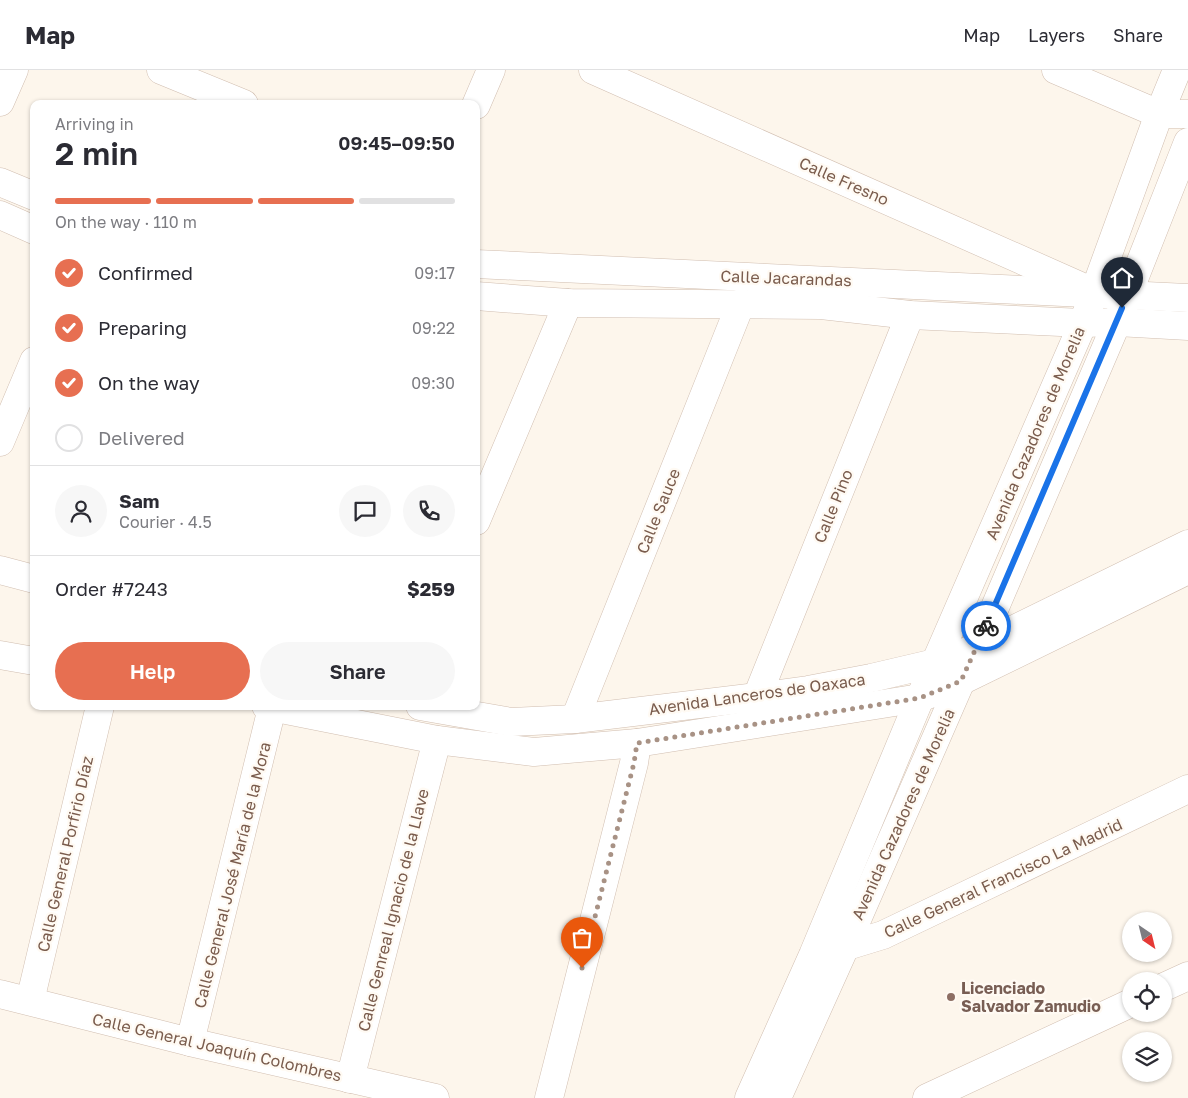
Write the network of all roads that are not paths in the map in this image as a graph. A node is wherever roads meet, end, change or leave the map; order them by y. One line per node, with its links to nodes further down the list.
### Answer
1 (14, 70): 9 (street)
2 (161, 70): 7 (street)
3 (491, 70): 8 (street)
4 (593, 70): 20 (street, Calle Fresno)
5 (1056, 70): 10 (street)
6 (1177, 70): 10 (street, Avenida Cazadores de Morelia)
7 (234, 100)
8 (478, 100)
9 (0, 102)
10 (1159, 114): 11 (street); 20 (street, Avenida Cazadores de Morelia)
11 (1188, 114)
12 (1188, 142): 21 (street, Avenida Cazadores de Morelia)
13 (0, 182): 14 (street)
14 (30, 194)
15 (0, 215): 16 (street)
16 (30, 228)
17 (480, 264): 18 (street, Calle Jacarandas)
18 (662, 273): 19 (street, Calle Jacarandas); 24 (street)
19 (823, 292): 20 (street, Calle Jacarandas); 26 (street, Calle Jacarandas); 27 (street, Calle Jacarandas)
20 (1095, 292): 21 (street, Calle Jacarandas); 29 (street, Avenida Cazadores de Morelia)
21 (1128, 294): 23 (street, Calle Jacarandas); 28 (street, Avenida Cazadores de Morelia)
22 (480, 296): 25 (street, Calle Jacarandas)
23 (1188, 298)
24 (657, 302): 25 (street, Calle Jacarandas); 26 (street, Calle Jacarandas)
25 (568, 303): 33 (street)
26 (741, 304): 49 (street, Calle Sauce)
27 (910, 315): 29 (street, Calle Jacarandas); 43 (street, Calle Pino)
28 (1116, 322): 29 (street, Calle Jacarandas); 30 (street, Calle Jacarandas); 38 (street, Avenida Cazadores de Morelia)
29 (1083, 323): 41 (street, Avenida Cazadores de Morelia)
30 (1188, 326)
31 (30, 371): 32 (street)
32 (0, 442)
33 (480, 512)
34 (1188, 544): 38 (street, Avenida Lanceros de Oaxaca)
35 (0, 570): 37 (street)
36 (1188, 570): 42 (street, Avenida Lanceros de Oaxaca)
37 (30, 578)
38 (978, 646): 41 (street, Avenida Lanceros de Oaxaca); 42 (street, Avenida Cazadores de Morelia)
39 (0, 655): 40 (street)
40 (30, 660)
41 (935, 663): 43 (street, Avenida Lanceros de Oaxaca); 44 (street, Avenida Cazadores de Morelia)
42 (961, 681): 44 (street, Avenida Lanceros de Oaxaca); 53 (street, Avenida Cazadores de Morelia)
43 (757, 697): 49 (street, Avenida Lanceros de Oaxaca)
44 (920, 698): 51 (street, Avenida Lanceros de Oaxaca); 54 (street, Avenida Cazadores de Morelia)
45 (99, 710): 58 (street, Calle General Porfirio Díaz)
46 (268, 710): 60 (street, Calle General José María de la Mora)
47 (284, 710): 50 (street, Avenida Lanceros de Oaxaca)
48 (443, 710): 49 (street, Avenida Lanceros de Oaxaca)
49 (576, 719)
50 (437, 740): 51 (street, Avenida Lanceros de Oaxaca); 61 (street, Calle Genreal Ignacio de la Llave)
51 (637, 743): 63 (street)
52 (1188, 789): 53 (street, Calle General Francisco La Madrid)
53 (845, 947): 54 (street, Calle General Francisco La Madrid); 65 (street, Avenida Cazadores de Morelia)
54 (813, 955): 64 (street, Avenida Cazadores de Morelia)
55 (1188, 976): 56 (street)
56 (1172, 984)
57 (0, 994): 58 (street, Calle General Joaquín Colombres)
58 (30, 1001): 60 (street, Calle General Joaquín Colombres)
59 (1122, 1007): 66 (street)
60 (190, 1042): 61 (street, Calle General Joaquín Colombres)
61 (350, 1079): 62 (street, Calle General Joaquín Colombres)
62 (435, 1098)
63 (549, 1098)
64 (750, 1098)
65 (777, 1098)
66 (927, 1098)

